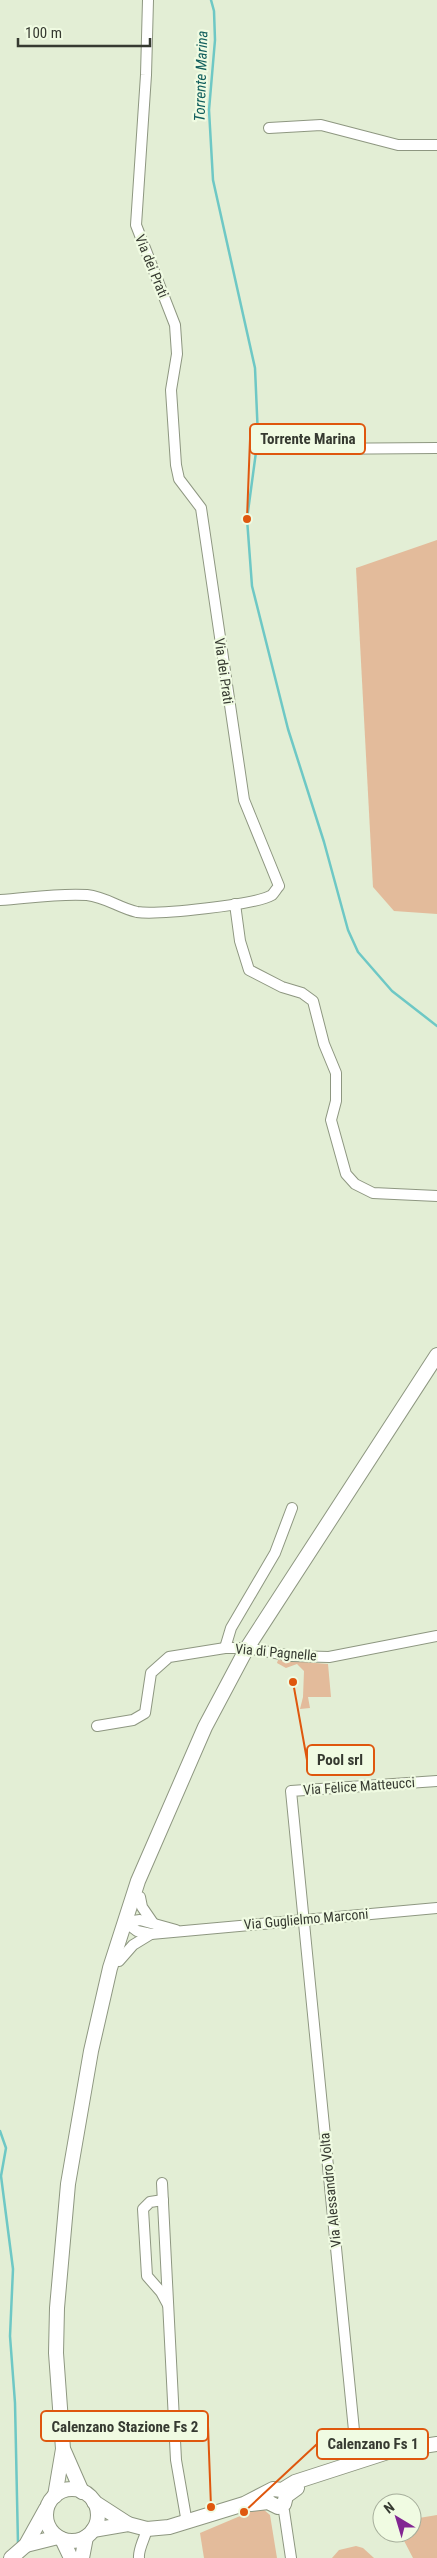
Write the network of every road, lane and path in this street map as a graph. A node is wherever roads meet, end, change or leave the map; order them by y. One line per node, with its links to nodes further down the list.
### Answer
1 (148, 0): 7 (street, Via dei Prati)
2 (269, 128): 3 (street)
3 (437, 145)
4 (437, 448): 5 (street)
5 (304, 449)
6 (0, 900): 7 (street)
7 (235, 904): 8 (street)
8 (437, 1196)
9 (437, 1355): 13 (main road)
10 (292, 1508): 12 (street)
11 (437, 1636): 13 (street, Via di Pagnelle)
12 (225, 1648): 13 (street, Via di Pagnelle); 14 (street, Via di Pagnelle)
13 (247, 1648): 16 (main road)
14 (97, 1726)
15 (437, 1781): 19 (street, Via Felice Matteucci)
16 (153, 1848): 17 (main road); 20 (main road)
17 (140, 1897): 20 (main road); 21 (street)
18 (437, 1908): 19 (street, Via Guglielmo Marconi)
19 (302, 1919): 22 (street, Via Guglielmo Marconi); 33 (street, Via Alessandro Volta)
20 (129, 1923): 21 (street, Via Guglielmo Marconi); 23 (street, Via Guglielmo Marconi); 24 (main road); 25 (main road)
21 (153, 1923): 22 (street, Via Guglielmo Marconi)
22 (176, 1930): 23 (street, Via Guglielmo Marconi)
23 (151, 1934): 24 (street, Via Guglielmo Marconi)
24 (119, 1961): 25 (main road)
25 (105, 1996): 32 (main road)
26 (162, 2183): 27 (street)
27 (164, 2200): 28 (street); 29 (street)
28 (168, 2279): 29 (street); 30 (street)
29 (154, 2286): 30 (street)
30 (169, 2308): 38 (street)
31 (437, 2444): 33 (main road)
32 (63, 2449): 34 (main road); 36 (main road)
33 (358, 2461): 35 (main road)
34 (82, 2492): 36 (main road); 37 (main road)
35 (277, 2497): 38 (main road); 47 (street)
36 (52, 2501): 42 (main road); 43 (main road)
37 (94, 2502): 39 (main road); 41 (main road)
38 (187, 2523): 40 (main road)
39 (128, 2524): 40 (main road); 41 (main road)
40 (147, 2529): 46 (street)
41 (90, 2534): 42 (main road); 45 (main road)
42 (60, 2538): 43 (main road); 44 (main road)
43 (18, 2552)
44 (71, 2558)
45 (82, 2558)
46 (139, 2558)
47 (291, 2558)

